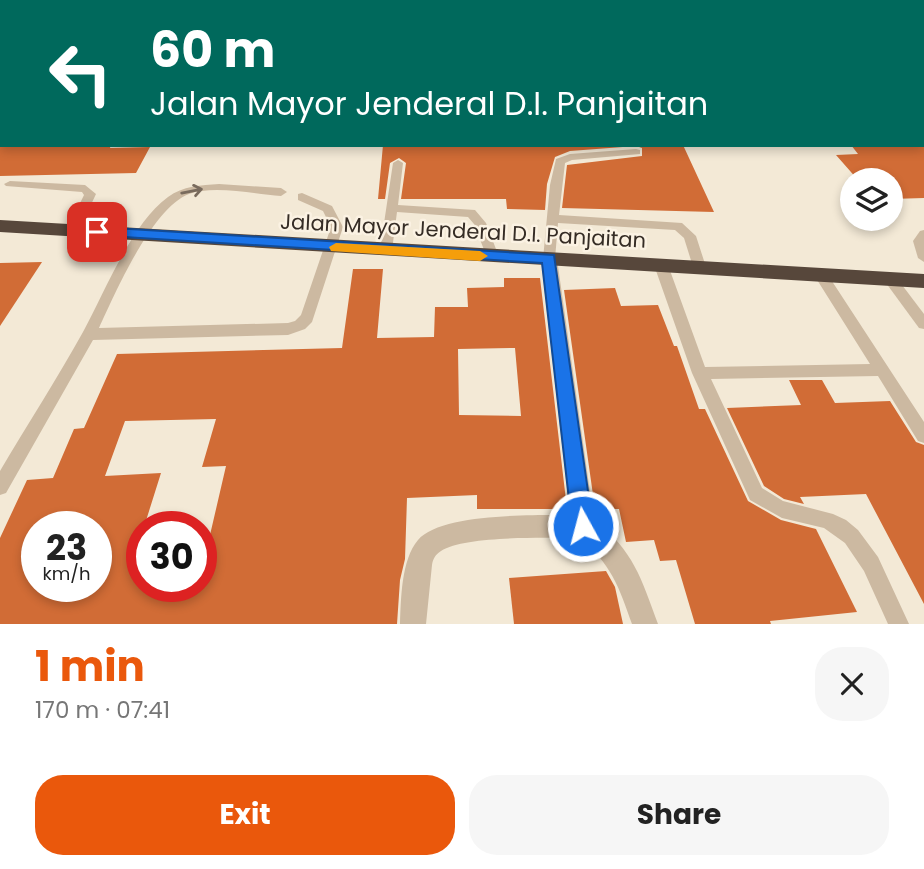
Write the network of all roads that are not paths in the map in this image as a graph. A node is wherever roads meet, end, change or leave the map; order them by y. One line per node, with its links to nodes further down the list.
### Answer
1 (636, 152): 7 (lane)
2 (398, 163): 6 (lane)
3 (10, 184): 9 (lane)
4 (281, 192): 11 (lane, one-way to 4)
5 (302, 197): 12 (lane)
6 (393, 208): 13 (lane); 14 (lane)
7 (554, 219): 16 (lane); 18 (lane)
8 (0, 226): 9 (highway, Jalan Mayor Jenderal D.I. Panjaitan)
9 (73, 230): 11 (highway, Jalan Mayor Jenderal D.I. Panjaitan)
10 (924, 234): 15 (lane)
11 (144, 235): 12 (highway, Jalan Mayor Jenderal D.I. Panjaitan); 23 (lane)
12 (331, 247): 13 (highway, Jalan Mayor Jenderal D.I. Panjaitan); 23 (lane)
13 (386, 250): 14 (highway, Jalan Mayor Jenderal D.I. Panjaitan)
14 (493, 257): 16 (highway, Jalan Mayor Jenderal D.I. Panjaitan)
15 (924, 258)
16 (549, 259): 17 (highway, Jalan Mayor Jenderal D.I. Panjaitan); 28 (street)
17 (661, 265): 18 (highway, Jalan Mayor Jenderal D.I. Panjaitan); 25 (lane)
18 (699, 267): 19 (highway, Jalan Mayor Jenderal D.I. Panjaitan)
19 (821, 275): 20 (highway, Jalan Mayor Jenderal D.I. Panjaitan); 24 (lane)
20 (891, 280): 21 (highway, Jalan Mayor Jenderal D.I. Panjaitan); 22 (lane)
21 (924, 281)
22 (924, 324)
23 (89, 334): 27 (lane)
24 (881, 370): 25 (lane); 26 (lane)
25 (700, 373): 31 (lane)
26 (924, 436)
27 (0, 487)
28 (583, 526): 29 (street); 30 (street)
29 (413, 624)
30 (645, 624)
31 (899, 624)

